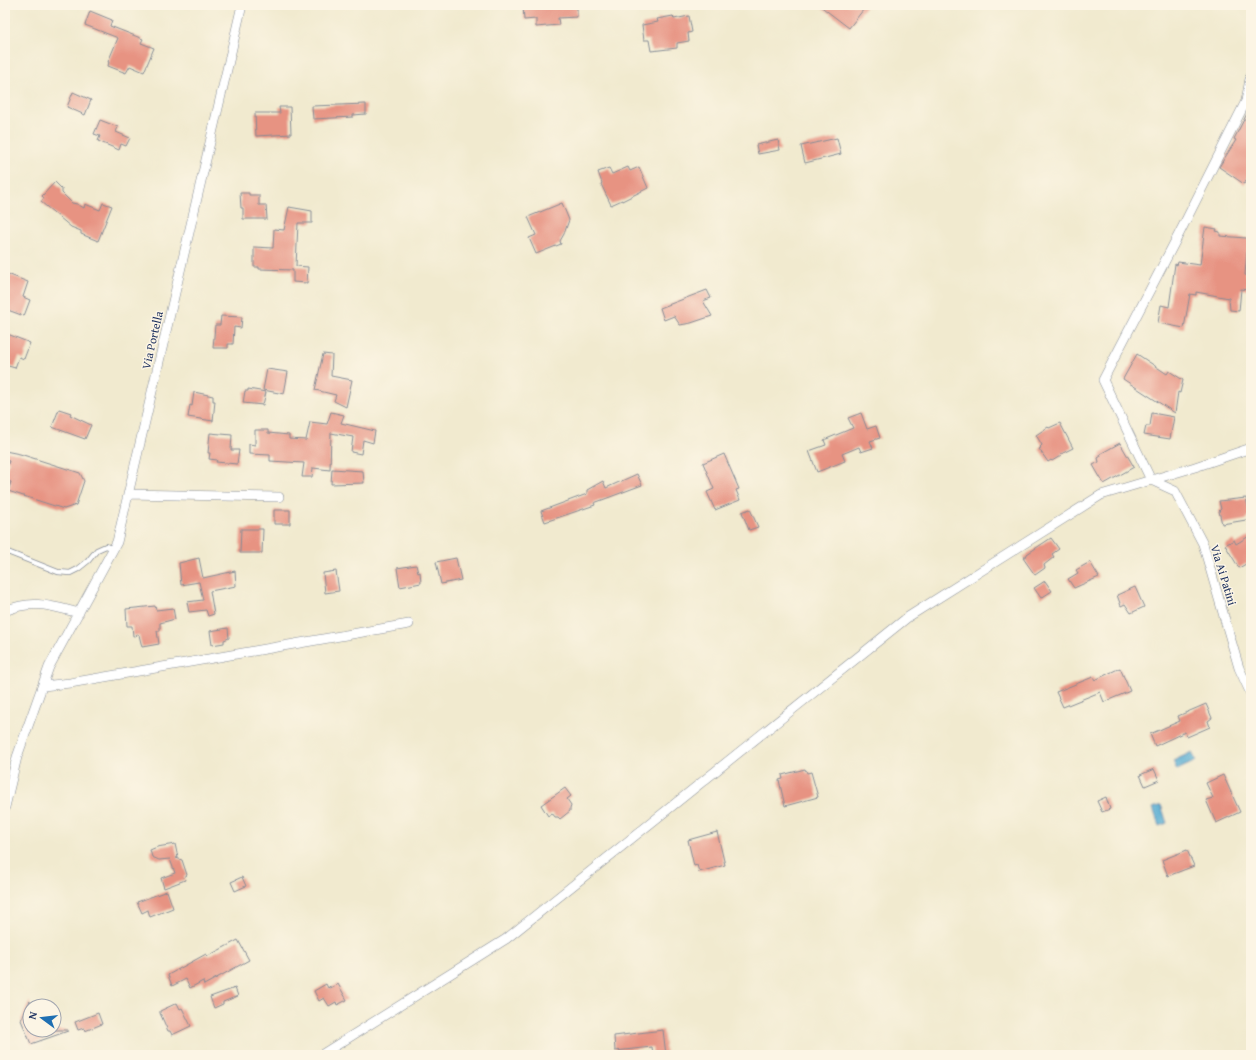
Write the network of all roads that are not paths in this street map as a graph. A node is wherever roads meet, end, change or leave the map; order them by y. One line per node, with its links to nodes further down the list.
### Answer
1 (242, 5): 5 (street, Via Portella)
2 (1251, 73): 4 (street)
3 (1251, 448): 4 (street)
4 (1151, 480): 13 (street, Via Ai Patini); 15 (street)
5 (128, 494): 6 (street); 7 (street, Via Portella)
6 (279, 497)
7 (114, 549): 8 (lane); 10 (street, Via Portella)
8 (5, 551)
9 (5, 611): 10 (street)
10 (79, 613): 12 (street, Via Portella)
11 (409, 624): 12 (street)
12 (43, 686): 14 (street, Via Portella)
13 (1251, 694)
14 (5, 807)
15 (321, 1055)

